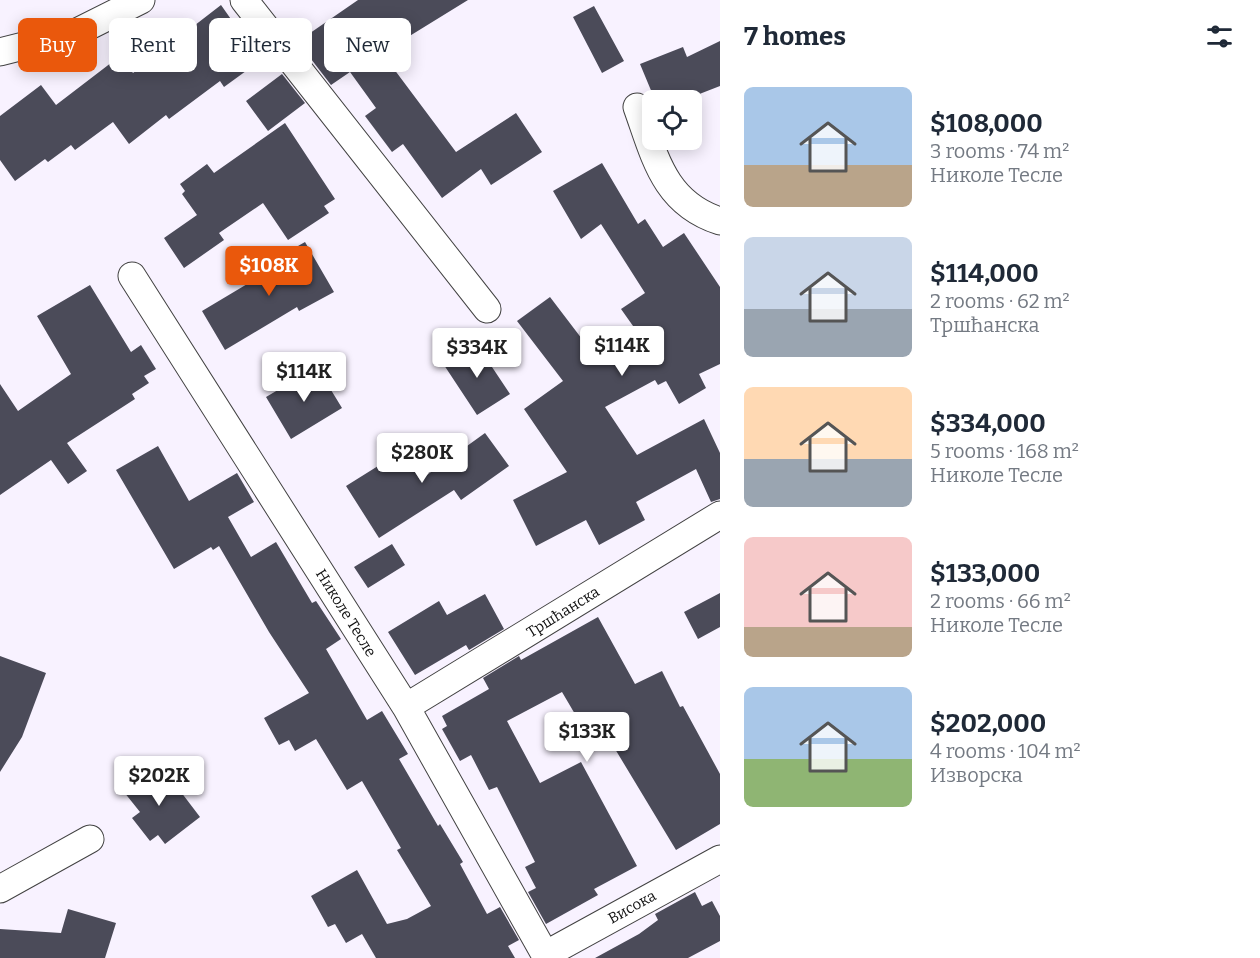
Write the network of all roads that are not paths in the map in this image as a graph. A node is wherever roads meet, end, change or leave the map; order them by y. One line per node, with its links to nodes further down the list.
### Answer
1 (141, 0): 3 (street)
2 (244, 0): 7 (street)
3 (2, 44)
4 (637, 107): 5 (street)
5 (720, 221)
6 (132, 276): 9 (street, Николе Тесле)
7 (487, 309)
8 (720, 515): 9 (street, Тршћанска)
9 (406, 707): 13 (street, Николе Тесле)
10 (90, 838): 12 (street)
11 (720, 859): 13 (street, Висока)
12 (0, 889)
13 (546, 956)

